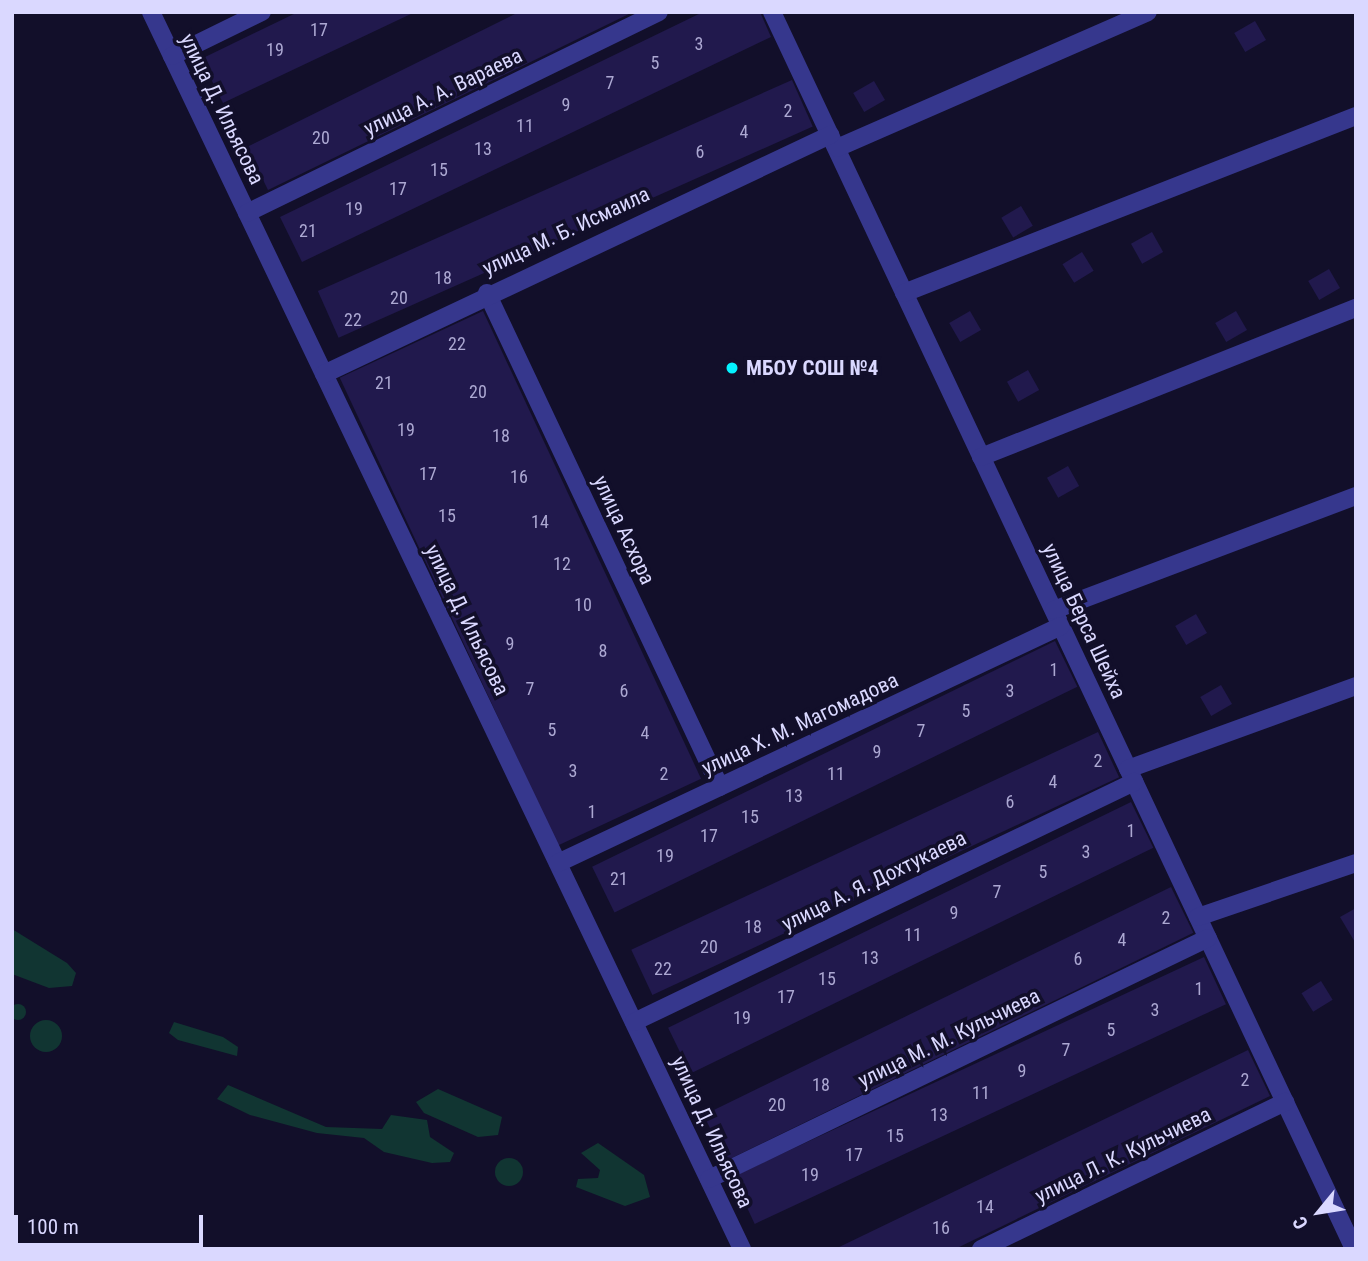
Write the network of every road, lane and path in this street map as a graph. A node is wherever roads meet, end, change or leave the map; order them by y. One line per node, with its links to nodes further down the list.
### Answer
1 (151, 12): 6 (street, улица Д. Ильясова)
2 (262, 12): 6 (street)
3 (659, 12): 9 (street, улица А. А. Вараева)
4 (772, 12): 8 (street, улица Берса Шейха)
5 (1148, 12): 8 (street, улица М. Б. Исмаила)
6 (172, 56): 9 (street, улица Д. Ильясова)
7 (1356, 116): 11 (street)
8 (833, 142): 10 (street, улица М. Б. Исмаила); 11 (street, улица Берса Шейха)
9 (247, 214): 13 (street, улица Д. Ильясова)
10 (487, 293): 13 (street, улица М. Б. Исмаила); 19 (street, улица Асхора)
11 (904, 293): 14 (street, улица Берса Шейха)
12 (1356, 308): 14 (street)
13 (324, 374): 20 (street, улица Д. Ильясова)
14 (981, 457): 16 (street, улица Берса Шейха)
15 (1356, 496): 16 (street, улица Х. М. Магомадова)
16 (1057, 618): 18 (street, улица Берса Шейха); 19 (street, улица Х. М. Магомадова)
17 (1356, 686): 18 (street, улица А. Я. Дохтукаева)
18 (1131, 775): 22 (street, улица Берса Шейха); 24 (street, улица А. Я. Дохтукаева)
19 (720, 787): 20 (street, улица Х. М. Магомадова)
20 (558, 863): 24 (street, улица Д. Ильясова)
21 (1356, 863): 22 (street)
22 (1198, 917): 23 (street, улица Берса Шейха)
23 (1208, 938): 25 (street, улица Берса Шейха); 26 (street, улица М. М. Кульчиева)
24 (634, 1022): 26 (street, улица Д. Ильясова)
25 (1285, 1102): 28 (street, улица Л. К. Кульчиева); 29 (street, улица Берса Шейха)
26 (709, 1179): 27 (street, улица Д. Ильясова)
27 (742, 1249)
28 (981, 1249)
29 (1354, 1249)

